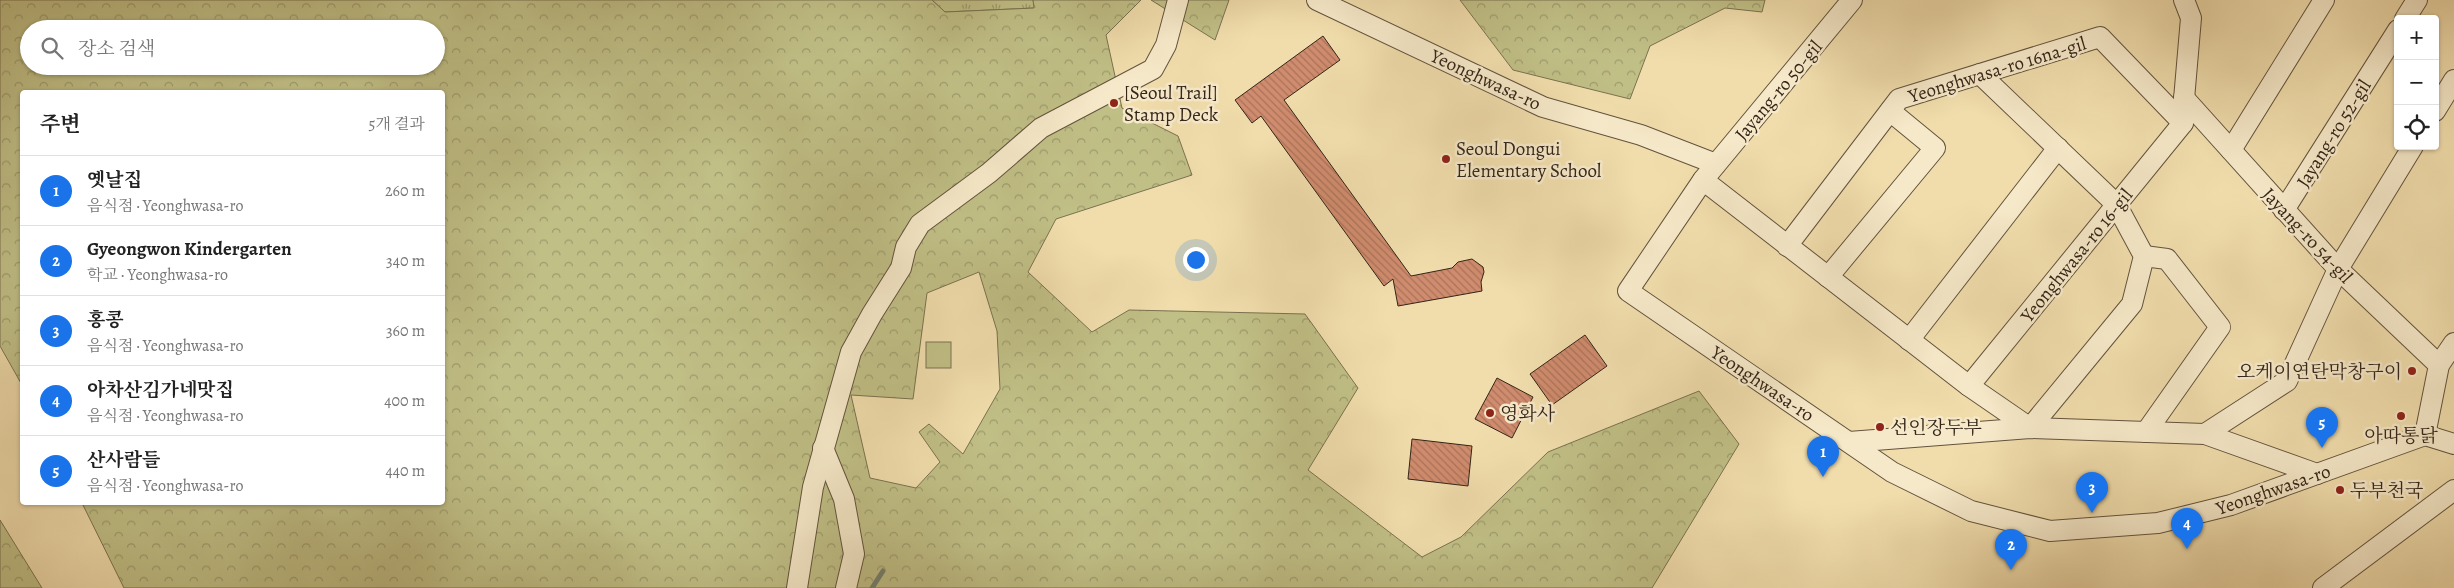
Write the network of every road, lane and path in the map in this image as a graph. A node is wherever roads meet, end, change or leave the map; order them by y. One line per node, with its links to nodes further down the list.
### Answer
1 (1178, 0): 36 (street)
2 (1317, 0): 18 (street, Yeonghwasa-ro)
3 (1852, 0): 18 (street, Jayang-ro 50-gil)
4 (2184, 0): 11 (street)
5 (2324, 0): 16 (street)
6 (2417, 0): 7 (street)
7 (2408, 15)
8 (2394, 36): 21 (street, Jayang-ro 52-gil)
9 (1980, 74): 13 (street, Yeonghwasa-ro 16na-gil); 14 (street, Yeonghwasa-ro 16na-gil); 15 (street)
10 (2454, 80): 12 (street)
11 (2184, 98): 14 (street); 16 (street, Jayang-ro 54-gil)
12 (2439, 105)
13 (1890, 111): 22 (street, Yeonghwasa-ro 16na-gil); 25 (street)
14 (2183, 123): 20 (street, Yeonghwasa-ro 16-gil)
15 (2058, 148): 20 (street); 26 (street)
16 (2231, 150): 21 (street, Jayang-ro 54-gil)
17 (2411, 150): 24 (street)
18 (1716, 164): 19 (street, Jayang-ro 50-gil)
19 (1703, 180): 22 (street); 34 (street, Yeonghwasa-ro)
20 (2116, 204): 23 (street); 29 (street, Yeonghwasa-ro 16-gil)
21 (2284, 210): 24 (street, Jayang-ro 54-gil)
22 (1787, 246): 25 (street)
23 (2144, 256): 30 (street); 31 (street)
24 (2338, 269): 28 (street, Jayang-ro 54-gil); 32 (street)
25 (1828, 277): 26 (street)
26 (1909, 340): 29 (street)
27 (2454, 342): 28 (street)
28 (2439, 365): 33 (street)
29 (1969, 386): 30 (street)
30 (2030, 428): 31 (street); 34 (street)
31 (2146, 432): 32 (street)
32 (2205, 434): 37 (street)
33 (2425, 435): 35 (street); 37 (street, Yeonghwasa-ro)
34 (1849, 442): 37 (street, Yeonghwasa-ro)
35 (2454, 444)
36 (823, 448): 40 (street); 41 (street)
37 (2317, 474)
38 (2454, 490): 39 (street)
39 (2327, 587)
40 (797, 588)
41 (846, 588)

